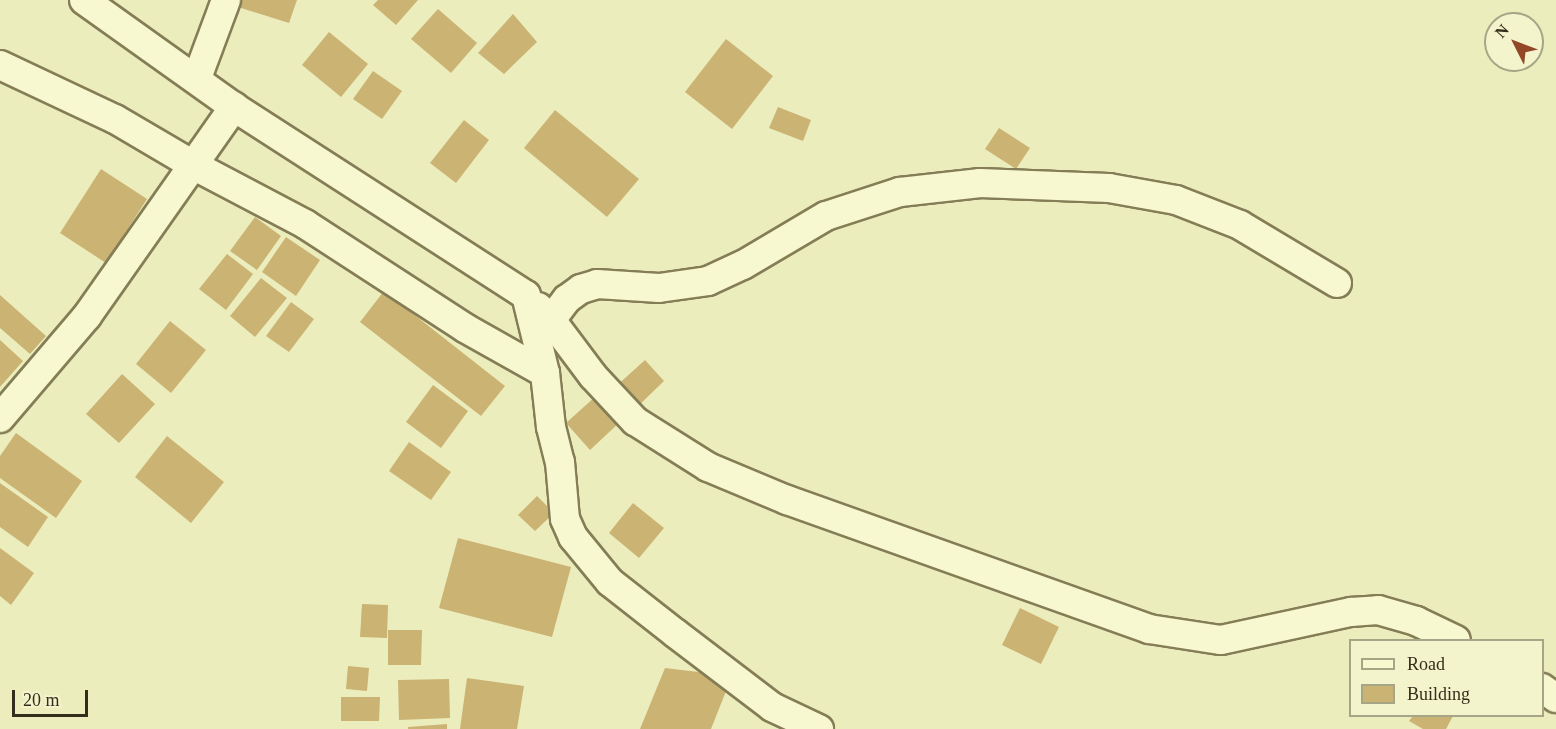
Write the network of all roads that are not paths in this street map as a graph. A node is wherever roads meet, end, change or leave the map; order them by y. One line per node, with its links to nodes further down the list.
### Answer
1 (84, 0): 4 (street)
2 (226, 0): 4 (street)
3 (0, 65): 6 (street)
4 (197, 78): 5 (street)
5 (234, 107): 6 (street); 8 (street)
6 (193, 165): 10 (street); 11 (street)
7 (1337, 283): 9 (street)
8 (526, 295): 9 (street); 10 (street)
9 (551, 320): 12 (street)
10 (545, 373): 13 (street)
11 (0, 418)
12 (1454, 639)
13 (819, 729)

